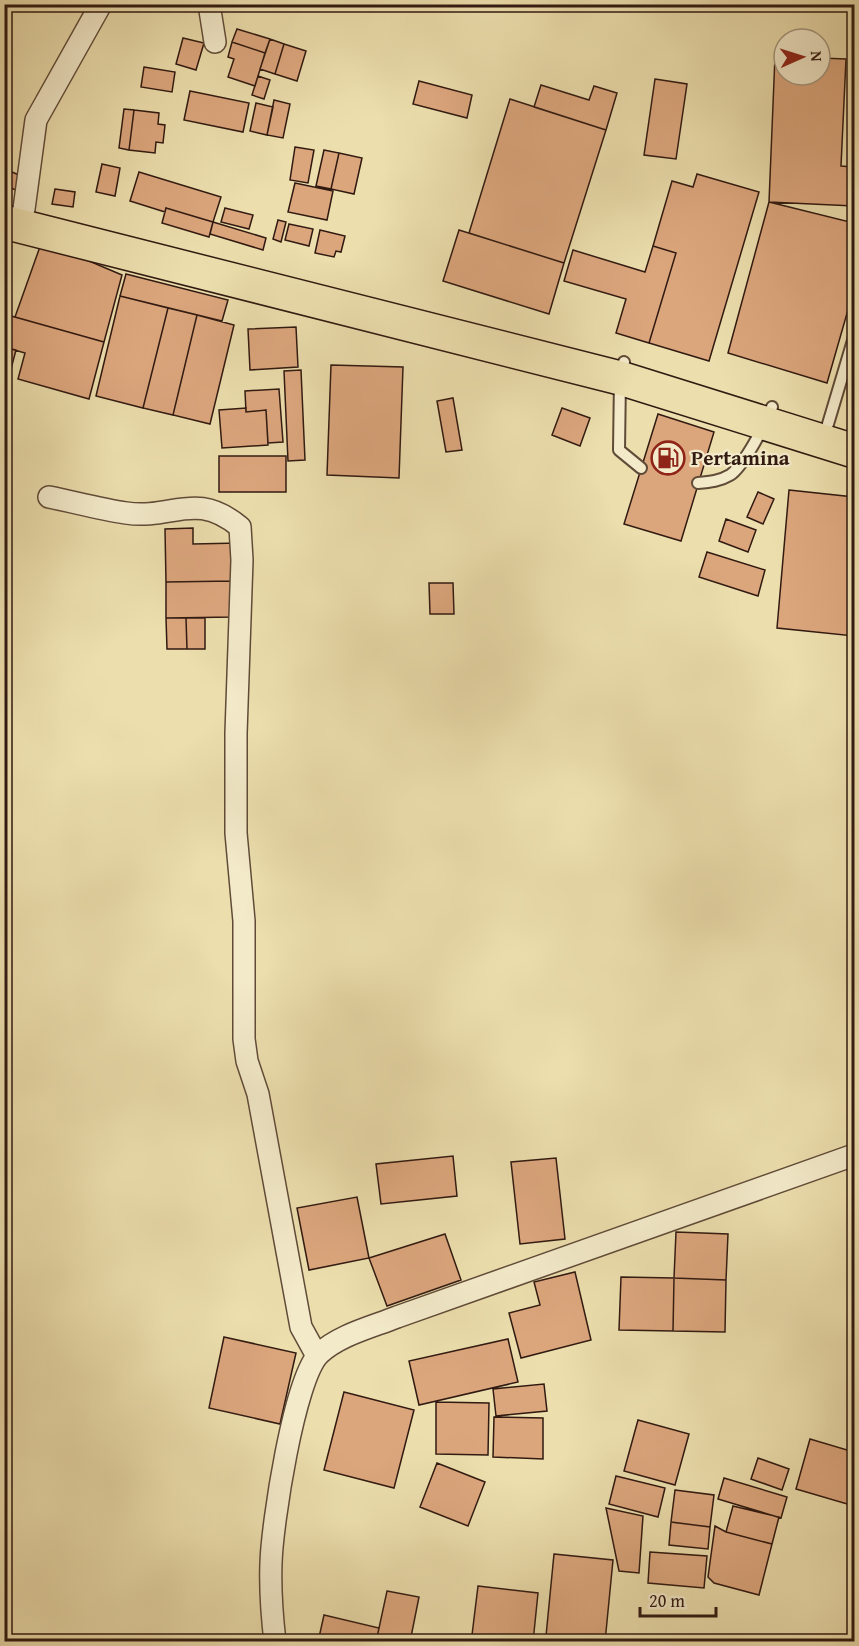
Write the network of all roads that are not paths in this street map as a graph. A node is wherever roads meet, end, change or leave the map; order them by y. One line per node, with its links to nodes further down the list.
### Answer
1 (101, 4): 4 (street)
2 (209, 4): 3 (street)
3 (215, 42)
4 (11, 212): 6 (highway)
5 (855, 337): 8 (lane)
6 (622, 370): 7 (highway); 10 (lane)
7 (769, 415): 8 (highway); 9 (highway); 11 (lane)
8 (841, 428)
9 (855, 451)
10 (641, 468)
11 (699, 483)
12 (49, 497): 14 (street)
13 (855, 1155): 14 (street)
14 (317, 1356): 15 (street)
15 (275, 1641)

